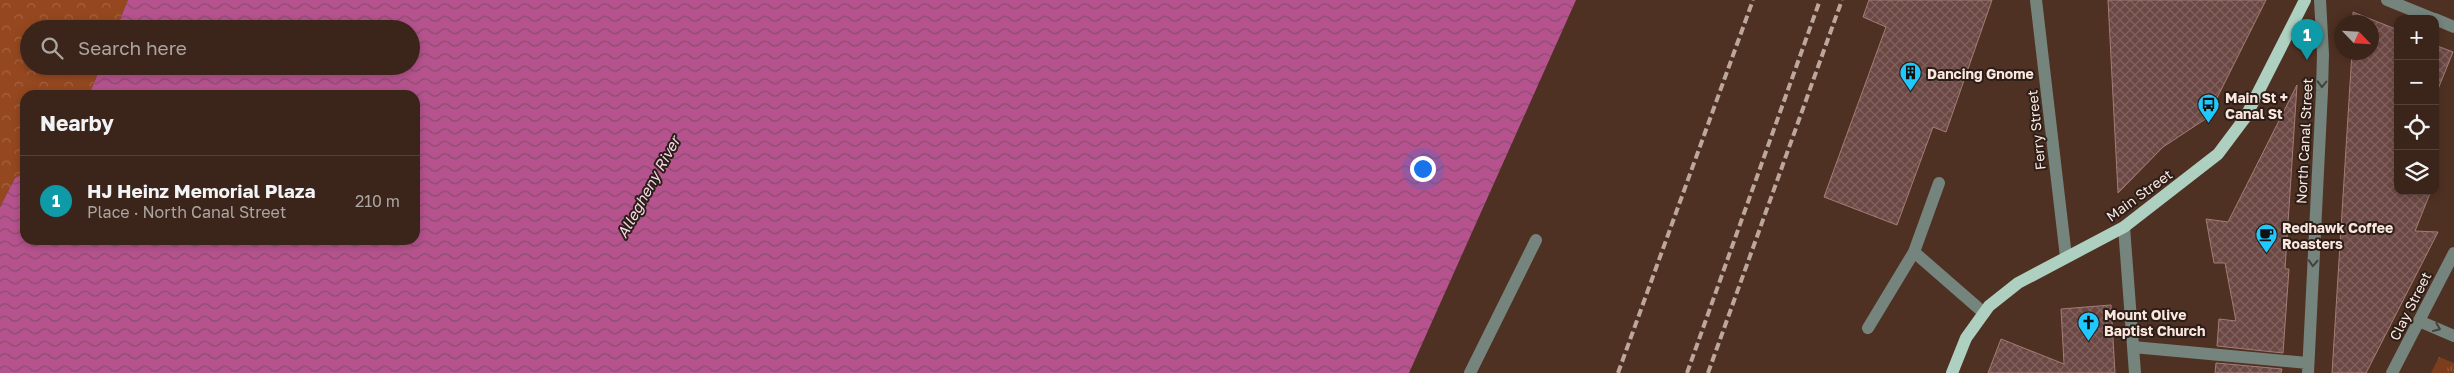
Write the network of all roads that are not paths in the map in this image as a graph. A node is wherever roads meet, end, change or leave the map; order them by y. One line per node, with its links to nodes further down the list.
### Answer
1 (2036, 0): 13 (street, Ferry Street)
2 (2305, 0): 9 (main road, Main Street)
3 (2320, 0): 19 (street, North Canal Street, one-way to 19)
4 (2387, 0): 5 (street)
5 (2425, 15)
6 (2439, 21): 7 (street)
7 (2454, 27)
8 (1939, 183): 11 (street)
9 (2124, 227): 13 (main road, Main Street); 18 (street)
10 (1536, 240): 20 (street)
11 (1914, 252): 14 (street); 16 (street)
12 (2454, 253): 15 (street, Clay Street)
13 (2066, 257): 14 (main road, Main Street)
14 (1984, 313): 21 (main road, Main Street)
15 (2420, 321): 17 (street, one-way to 17); 23 (street, Clay Street)
16 (1868, 328)
17 (2454, 336)
18 (2133, 347): 19 (street); 22 (street)
19 (2308, 368)
20 (1470, 373)
21 (1952, 373)
22 (2135, 373)
23 (2392, 373)

